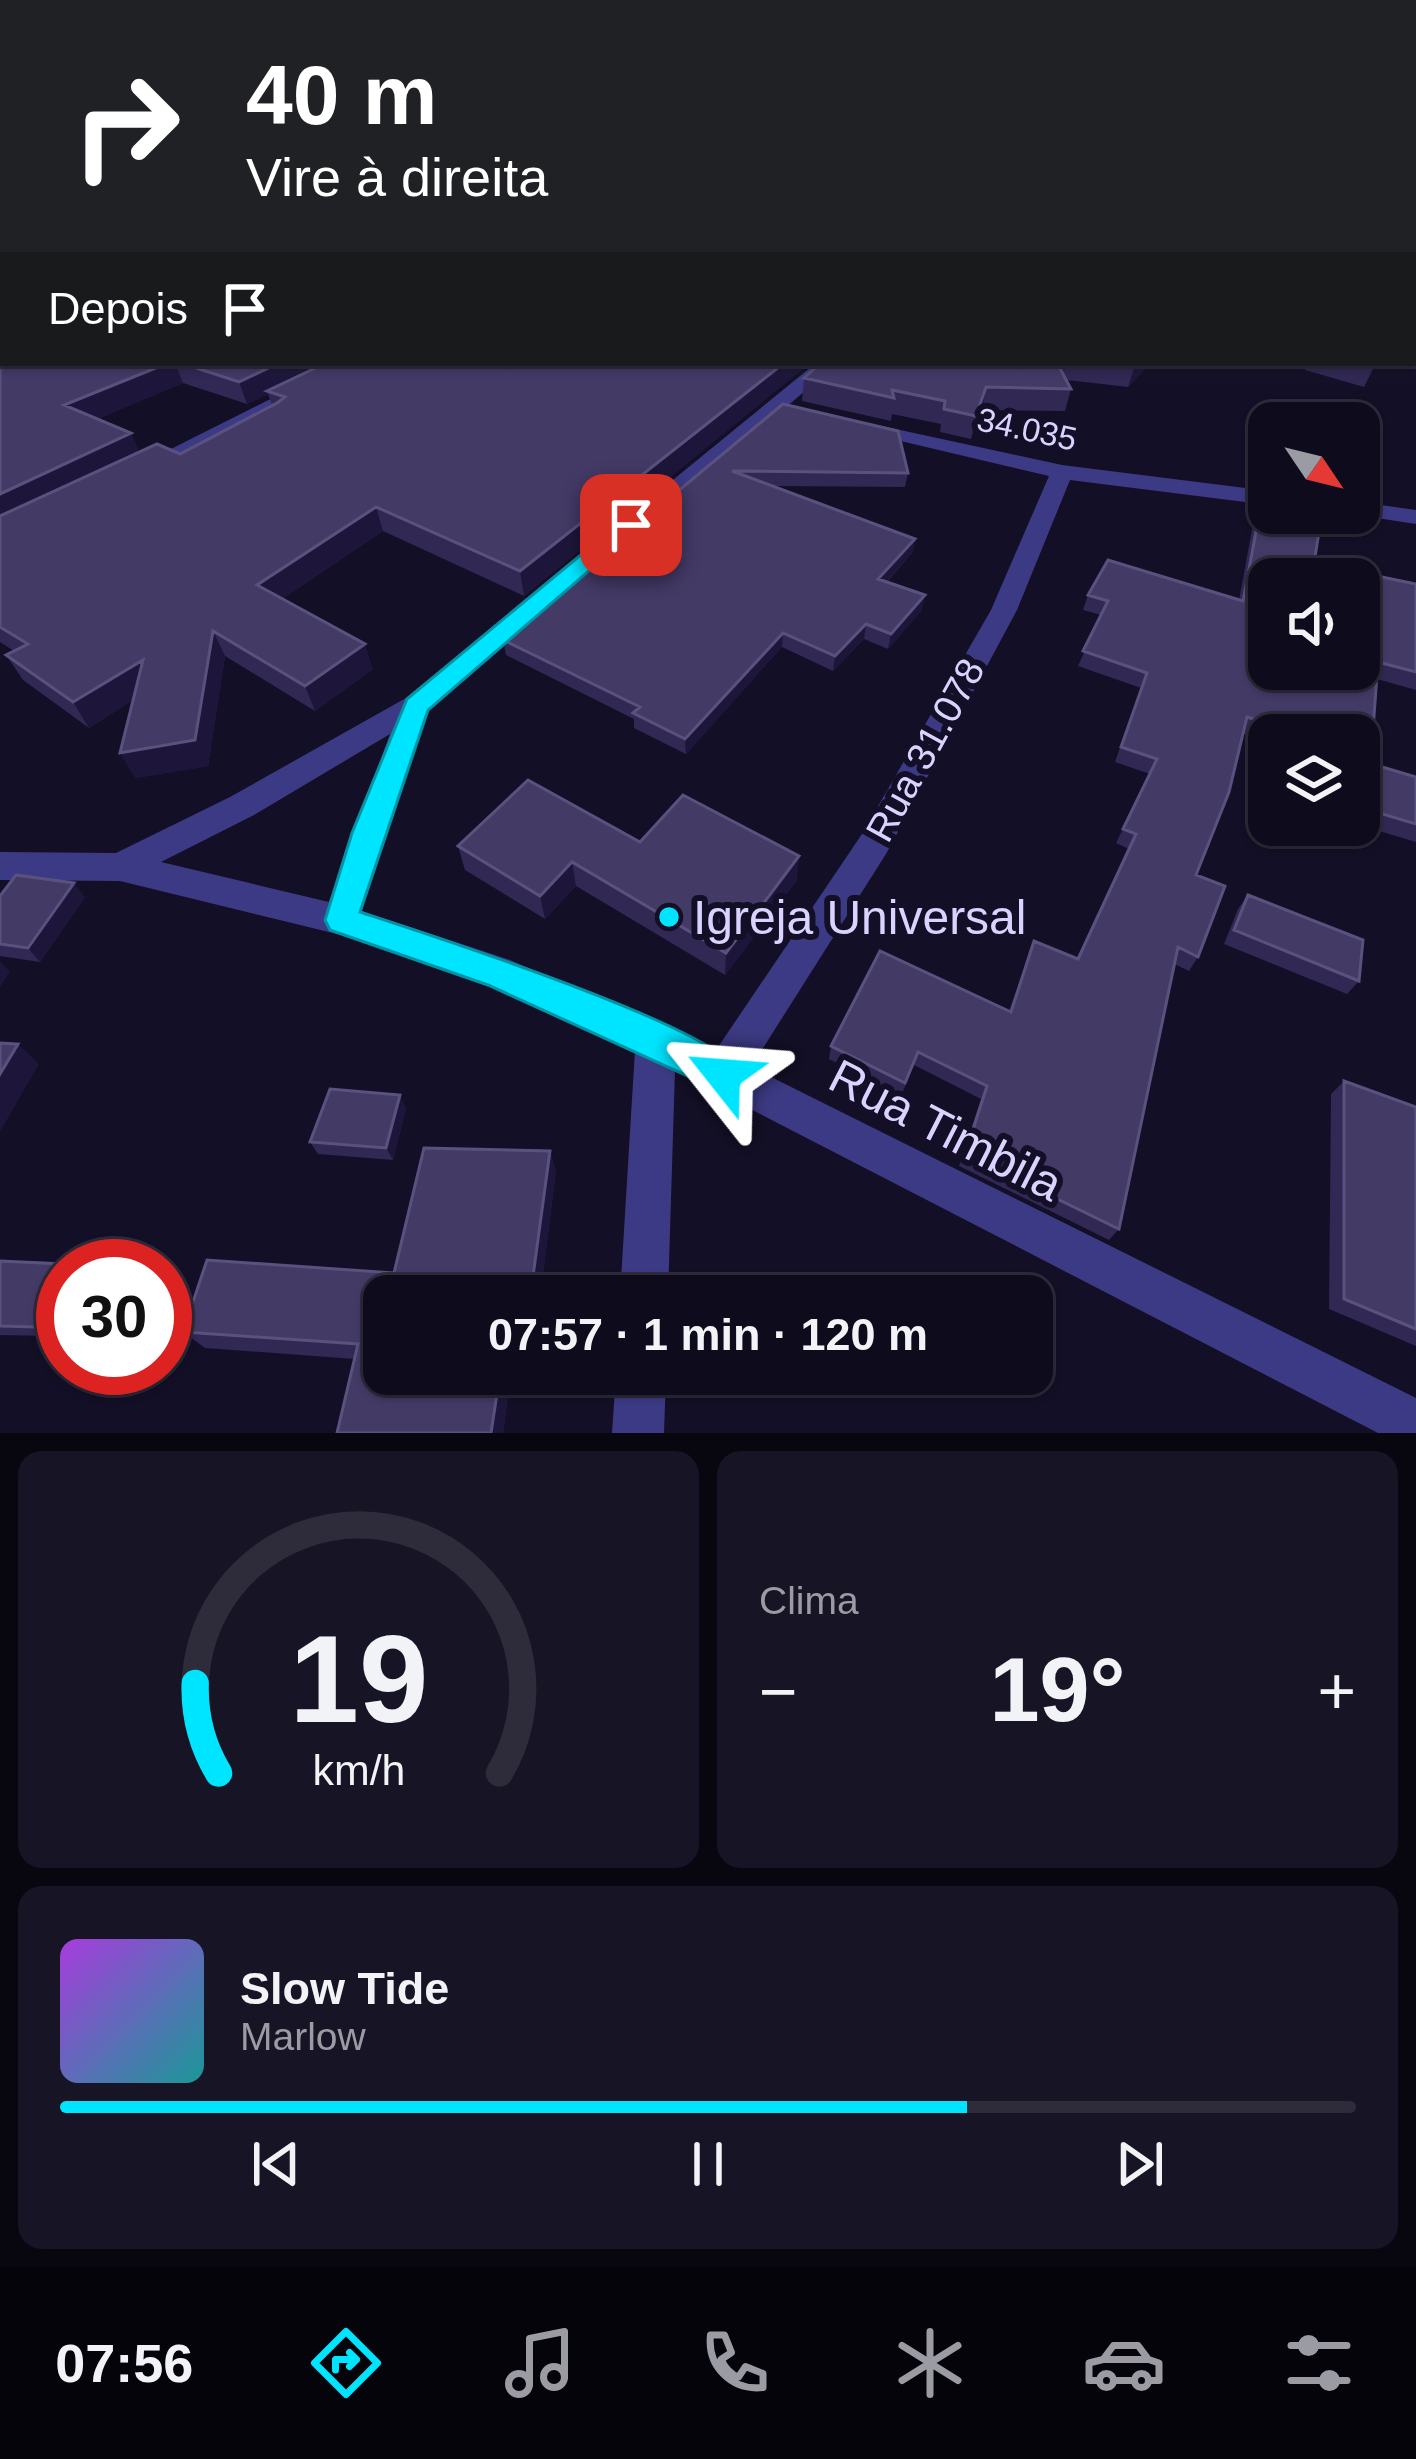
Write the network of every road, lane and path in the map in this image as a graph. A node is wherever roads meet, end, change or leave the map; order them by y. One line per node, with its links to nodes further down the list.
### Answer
1 (350, 366): 5 (street)
2 (825, 366): 9 (street)
3 (841, 420): 4 (street, 34.035)
4 (1062, 472): 6 (street, 34.035); 14 (street, Rua 31.078)
5 (118, 481)
6 (1248, 495)
7 (1380, 512): 8 (street)
8 (1416, 518)
9 (416, 705): 11 (street); 12 (street)
10 (0, 866): 11 (street, Rua Timbila)
11 (120, 867): 12 (street, Rua Timbila)
12 (341, 920): 13 (street, Rua Timbila)
13 (656, 1040): 14 (street, Rua Timbila); 15 (street)
14 (723, 1075): 17 (street, Rua Timbila)
15 (645, 1275)
16 (640, 1395): 18 (street)
17 (1416, 1425)
18 (638, 1433)

